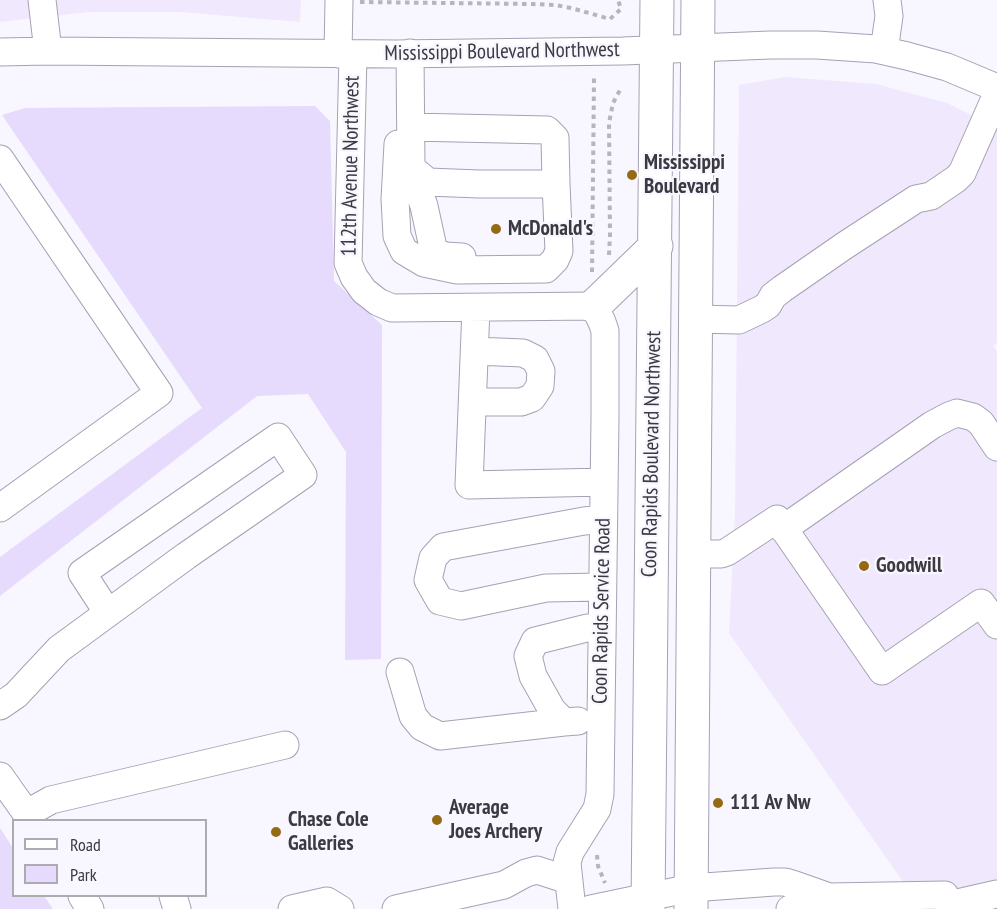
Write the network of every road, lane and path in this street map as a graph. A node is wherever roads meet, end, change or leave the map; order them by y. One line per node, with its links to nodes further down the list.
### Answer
1 (42, 0): 10 (street)
2 (618, 0): 7 (path)
3 (657, 0): 9 (main road, Coon Rapids Boulevard Northwest)
4 (698, 0): 8 (main road, Coon Rapids Boulevard Northwest)
5 (887, 0): 11 (street)
6 (345, 1): 7 (path); 13 (street, 112th Avenue Northwest)
7 (413, 1)
8 (698, 48): 9 (street, Mississippi Boulevard Northwest); 11 (street, Mississippi Boulevard Northwest); 30 (main road, Coon Rapids Boulevard Northwest)
9 (656, 50): 14 (street, Mississippi Boulevard Northwest); 24 (main road, Coon Rapids Boulevard Northwest)
10 (48, 51): 12 (street, Mississippi Boulevard Northwest); 13 (street, Mississippi Boulevard Northwest)
11 (884, 51): 16 (street, Mississippi Boulevard Northwest)
12 (0, 52)
13 (345, 54): 14 (street, Mississippi Boulevard Northwest); 29 (street, 112th Avenue Northwest)
14 (410, 54): 18 (street)
15 (594, 78): 27 (path)
16 (997, 88)
17 (620, 90): 25 (path)
18 (410, 94): 20 (street); 26 (street)
19 (997, 94): 30 (street)
20 (411, 127): 22 (street); 23 (street)
21 (0, 159): 35 (street)
22 (411, 168): 23 (street); 26 (street)
23 (556, 184): 26 (street)
24 (656, 246): 27 (main road); 54 (main road, Coon Rapids Boulevard Northwest)
25 (608, 260)
26 (545, 263): 28 (street)
27 (593, 292): 28 (street, 112th Avenue Northwest); 34 (street, Coon Rapids Service Road)
28 (537, 307): 29 (street, 112th Avenue Northwest)
29 (476, 308): 31 (street)
30 (696, 319): 38 (main road, Coon Rapids Boulevard Northwest)
31 (475, 351): 32 (street); 32 (street)
32 (473, 402): 34 (street)
33 (997, 447): 37 (street)
34 (604, 482): 36 (street, Coon Rapids Service Road)
35 (0, 508)
36 (603, 519): 39 (street, Coon Rapids Service Road); 39 (street)
37 (783, 529): 38 (street); 41 (street)
38 (695, 555): 52 (main road, Coon Rapids Boulevard Northwest)
39 (602, 587): 42 (street, Coon Rapids Service Road)
40 (108, 613): 40 (street); 44 (street)
41 (997, 625)
42 (602, 628): 45 (street, Coon Rapids Service Road); 46 (street)
43 (400, 672): 46 (street)
44 (0, 706)
45 (601, 719): 46 (street); 50 (street, Coon Rapids Service Road)
46 (564, 722)
47 (285, 745): 49 (street)
48 (0, 776): 49 (street)
49 (29, 817)
50 (568, 880): 57 (street); 58 (street, Coon Rapids Service Road)
51 (997, 894): 53 (street)
52 (691, 899): 53 (street); 54 (street)
53 (827, 903): 60 (street)
54 (648, 904): 59 (street)
55 (292, 909): 56 (street)
56 (340, 909)
57 (396, 909)
58 (572, 909)
59 (591, 909)
60 (790, 909)

